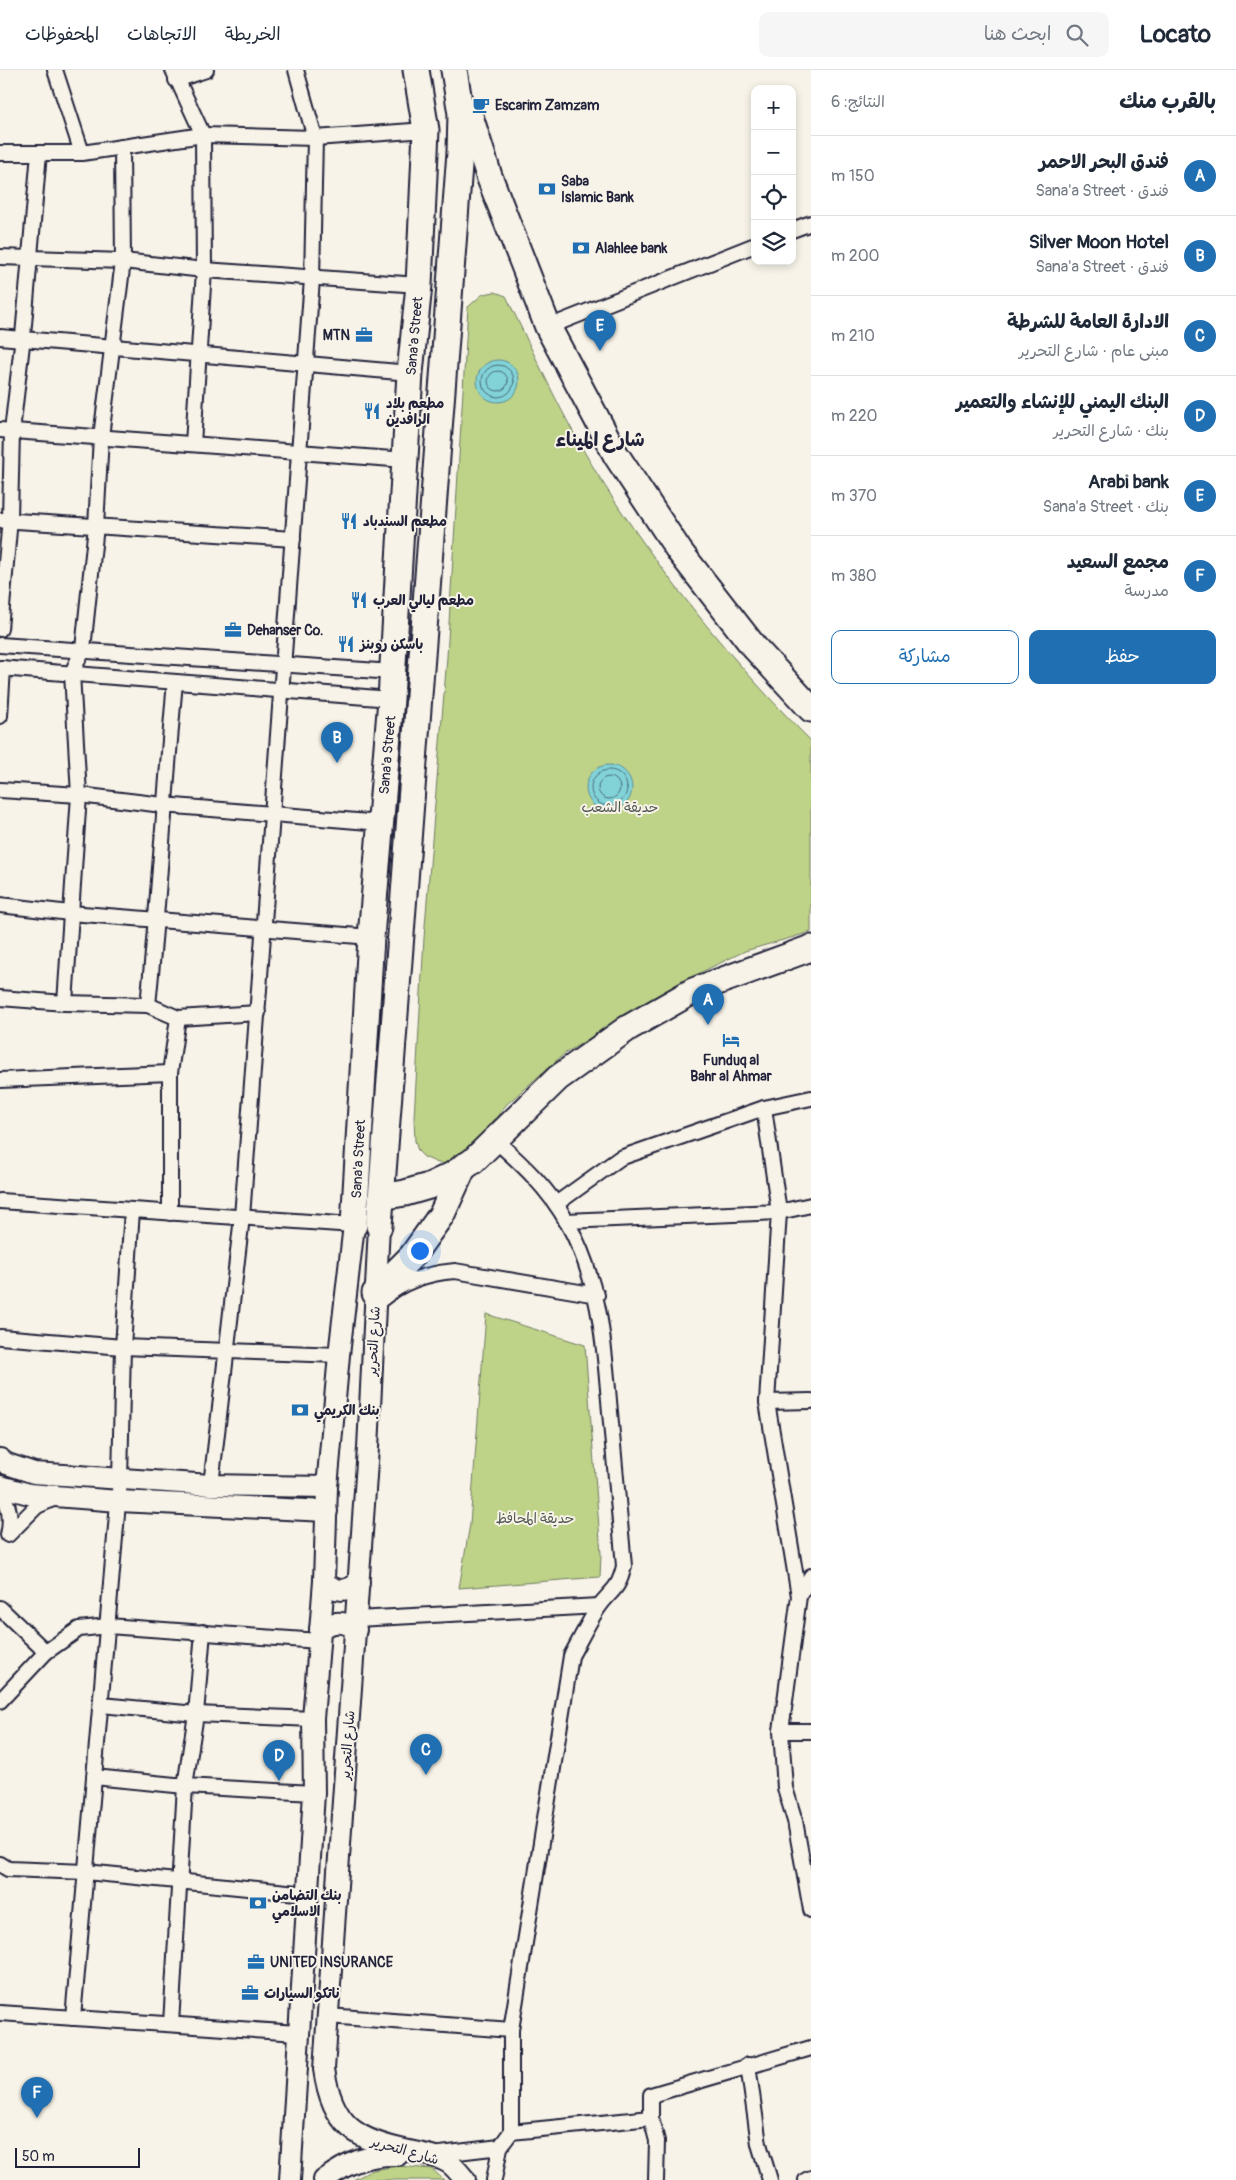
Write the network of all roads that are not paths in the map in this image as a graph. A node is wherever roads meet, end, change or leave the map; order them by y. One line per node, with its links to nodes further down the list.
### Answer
1 (55, 70): 13 (street)
2 (206, 70): 6 (street)
3 (296, 70): 9 (street)
4 (416, 70): 7 (highway, Sana'a Street)
5 (454, 70): 23 (highway); 72 (highway, Sana'a Street)
6 (175, 75): 8 (street)
7 (426, 130): 9 (street); 22 (highway, Sana'a Street)
8 (203, 135): 9 (street); 10 (street); 20 (street)
9 (315, 138): 21 (street)
10 (122, 147): 13 (street); 19 (street)
11 (0, 153): 12 (street)
12 (39, 153): 13 (street); 18 (street)
13 (82, 153)
14 (811, 223): 15 (street)
15 (796, 229)
16 (751, 247): 23 (street)
17 (0, 257): 18 (street)
18 (30, 258): 19 (street); 25 (street)
19 (123, 262): 20 (street); 26 (street)
20 (204, 270): 21 (street); 27 (street)
21 (312, 279): 22 (street); 28 (street)
22 (419, 285): 29 (highway, Sana'a Street)
23 (548, 327): 48 (highway)
24 (0, 337): 25 (street)
25 (22, 339): 26 (street); 30 (street)
26 (111, 346): 27 (street); 31 (street)
27 (198, 354): 28 (street); 32 (street)
28 (306, 363): 29 (street); 33 (street)
29 (410, 372): 34 (highway, Sana'a Street)
30 (6, 430): 31 (street); 35 (street)
31 (101, 437): 32 (street); 36 (street)
32 (193, 444): 33 (street)
33 (300, 452): 34 (street); 37 (street)
34 (406, 460): 43 (highway, Sana'a Street)
35 (4, 520): 36 (street); 38 (street)
36 (96, 526): 37 (street); 40 (street)
37 (293, 539): 41 (street)
38 (0, 630)
39 (0, 645): 40 (street)
40 (82, 650): 41 (street); 44 (street)
41 (284, 664): 43 (street); 46 (street)
42 (2, 668): 44 (street); 49 (street)
43 (393, 672): 47 (highway, Sana'a Street)
44 (72, 673): 45 (street); 51 (street)
45 (175, 682): 46 (street); 52 (street)
46 (282, 690): 47 (street); 53 (street)
47 (392, 699): 54 (highway, Sana'a Street)
48 (811, 709)
49 (0, 716)
50 (0, 790): 51 (street)
51 (79, 795): 52 (street); 56 (street)
52 (163, 805): 53 (street); 57 (street)
53 (272, 814): 54 (street); 58 (street)
54 (381, 823): 59 (highway, Sana'a Street)
55 (0, 905): 56 (street)
56 (70, 913): 57 (street); 62 (street)
57 (157, 919): 58 (street); 63 (street)
58 (264, 928): 59 (street); 64 (street)
59 (371, 937): 81 (highway, Sana'a Street)
60 (811, 948): 70 (highway, Sana'a Street)
61 (0, 998): 62 (street)
62 (65, 1003): 63 (street)
63 (148, 1005): 65 (street)
64 (258, 1012): 65 (street); 79 (street)
65 (178, 1018): 66 (street)
66 (170, 1073): 67 (street); 78 (street)
67 (0, 1080)
68 (811, 1098): 69 (street)
69 (764, 1108): 74 (street); 77 (street)
70 (495, 1140): 71 (highway, Sana'a Street); 74 (street)
71 (464, 1166): 72 (highway, Sana'a Street); 84 (highway)
72 (381, 1197): 82 (highway, Sana'a Street)
73 (0, 1201): 76 (street)
74 (556, 1204): 80 (street)
75 (811, 1205): 77 (street)
76 (132, 1210): 78 (street); 86 (street)
77 (779, 1212): 80 (street); 90 (street)
78 (170, 1213): 79 (street)
79 (242, 1218): 81 (street); 87 (street)
80 (566, 1221): 83 (street)
81 (354, 1225): 88 (main road)
82 (379, 1226): 84 (main road, شارع التحرير)
83 (596, 1295): 84 (street); 105 (street)
84 (375, 1300): 103 (main road, شارع التحرير)
85 (0, 1337): 86 (street)
86 (123, 1347): 87 (street); 92 (street)
87 (227, 1350): 88 (street); 93 (street)
88 (339, 1355): 95 (main road)
89 (811, 1401): 90 (street)
90 (767, 1402): 104 (street)
91 (0, 1459): 92 (main road)
92 (120, 1480): 93 (main road); 98 (street)
93 (211, 1485): 95 (main road)
94 (0, 1486): 97 (main road)
95 (327, 1487): 99 (main road)
96 (0, 1491): 100 (street)
97 (59, 1497): 98 (main road); 100 (street)
98 (119, 1501): 99 (main road); 108 (street)
99 (327, 1511): 102 (main road)
100 (4, 1539)
101 (811, 1576): 104 (street)
102 (324, 1581): 103 (main road); 110 (main road)
103 (359, 1583): 107 (main road, شارع التحرير)
104 (799, 1596): 116 (street)
105 (599, 1606): 107 (street); 130 (street)
106 (0, 1608): 111 (street)
107 (356, 1625): 110 (main road); 127 (main road, شارع التحرير)
108 (108, 1626): 109 (street); 111 (street); 113 (street)
109 (203, 1632): 110 (street); 114 (street)
110 (320, 1635): 115 (main road)
111 (46, 1652): 112 (street)
112 (2, 1694)
113 (101, 1705): 114 (street); 118 (street)
114 (196, 1714): 115 (street); 119 (street)
115 (314, 1719): 120 (main road)
116 (782, 1731): 117 (street); 125 (street)
117 (811, 1731)
118 (94, 1777): 119 (street); 122 (street)
119 (185, 1786): 120 (street); 123 (street)
120 (314, 1793): 124 (main road)
121 (0, 1864): 122 (street)
122 (86, 1872): 123 (street); 128 (street)
123 (180, 1882): 124 (street); 129 (street)
124 (307, 1894): 131 (main road)
125 (811, 1910)
126 (0, 2013): 128 (street)
127 (328, 2016): 130 (street); 137 (main road, شارع التحرير)
128 (73, 2018): 129 (street)
129 (171, 2024): 131 (street)
130 (511, 2030): 135 (street)
131 (298, 2033): 139 (main road)
132 (811, 2048): 133 (street)
133 (748, 2066): 134 (street); 144 (street)
134 (651, 2118): 135 (street); 143 (street)
135 (511, 2132): 136 (street)
136 (500, 2147): 137 (street); 142 (street)
137 (428, 2155): 140 (main road); 141 (main road, شارع التحرير)
138 (811, 2178): 145 (street)
139 (290, 2180)
140 (324, 2180)
141 (466, 2180)
142 (494, 2180)
143 (656, 2180)
144 (770, 2180)
145 (806, 2180)

